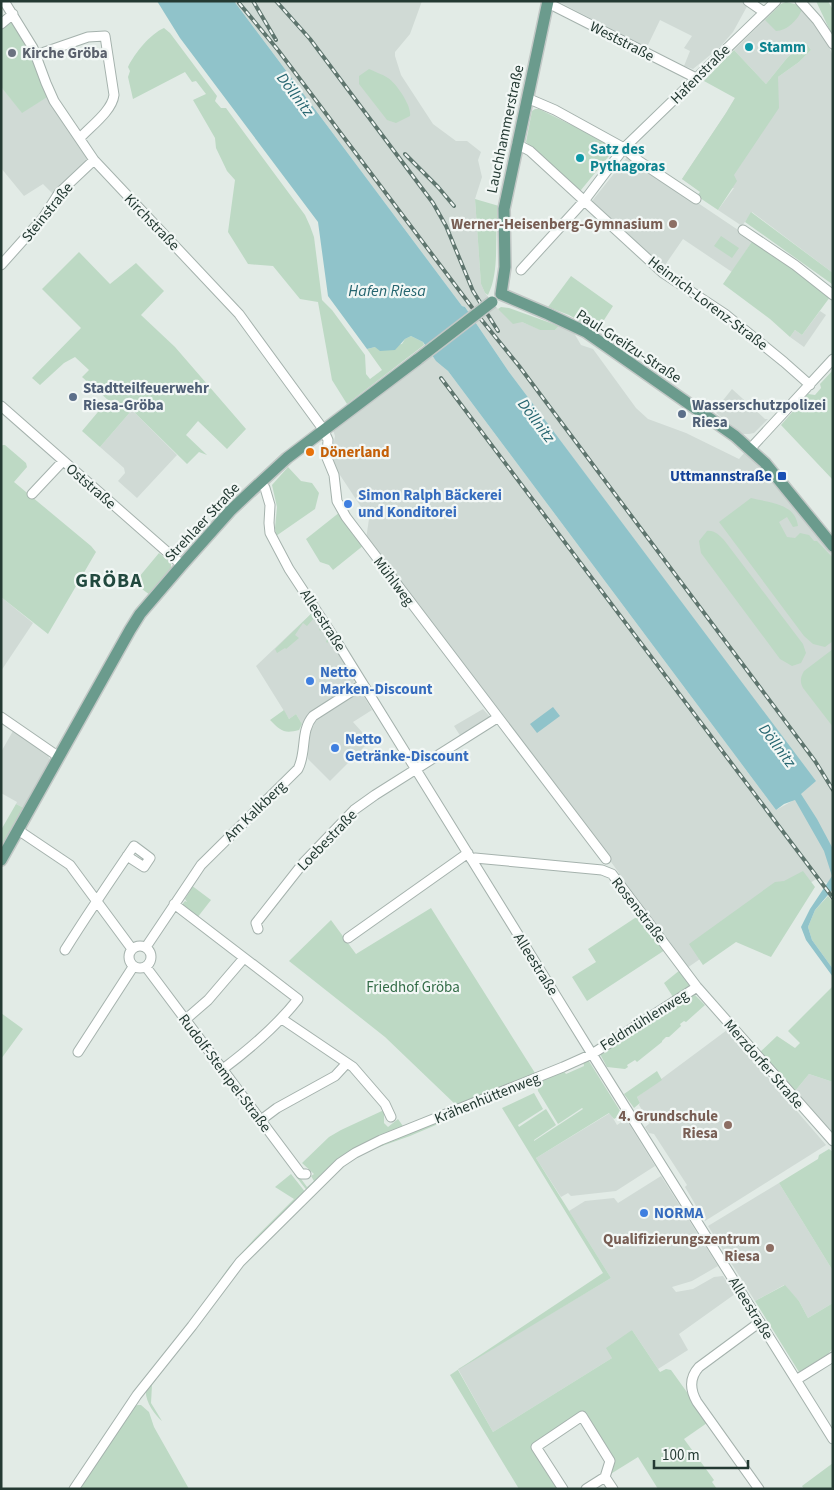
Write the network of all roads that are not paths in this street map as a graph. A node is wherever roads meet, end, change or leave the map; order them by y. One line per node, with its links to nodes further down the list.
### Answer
1 (4, 1): 7 (street, Kirchstraße)
2 (748, 1): 6 (street)
3 (776, 1): 6 (street, Hafenstraße)
4 (800, 1): 9 (street)
5 (548, 2): 11 (street, Weststraße); 12 (main road, Lauchhammerstraße)
6 (764, 12): 11 (street, Hafenstraße)
7 (13, 14): 8 (street); 10 (street, Kirchstraße)
8 (1, 24)
9 (833, 44)
10 (36, 55): 13 (street, Kirchstraße); 13 (street)
11 (695, 79): 15 (street, Hafenstraße)
12 (527, 98): 14 (main road, Lauchhammerstraße); 15 (street)
13 (80, 138): 16 (street, Kirchstraße)
14 (517, 144): 18 (street, Heinrich-Lorenz-Straße); 22 (main road, Lauchhammerstraße)
15 (624, 148): 17 (street); 18 (street, Hafenstraße)
16 (94, 160): 20 (street, Steinstraße); 27 (street, Kirchstraße)
17 (696, 199)
18 (584, 201): 21 (street); 25 (street, Heinrich-Lorenz-Straße)
19 (743, 230): 23 (street)
20 (1, 265)
21 (521, 270)
22 (501, 294): 27 (main road, Strehlaer Straße, bridge); 28 (main road, Paul-Greifzu-Straße)
23 (833, 295)
24 (833, 359): 25 (street)
25 (810, 385): 28 (street)
26 (3, 411): 29 (street, Oststraße)
27 (323, 429): 30 (main road, Strehlaer Straße); 36 (street, Mühlweg)
28 (750, 448): 32 (main road, Paul-Greifzu-Straße)
29 (63, 460): 31 (street); 33 (street, Oststraße)
30 (260, 483): 33 (main road, Strehlaer Straße); 34 (street, Alleestraße)
31 (32, 494)
32 (833, 546)
33 (182, 565): 37 (main road, Strehlaer Straße)
34 (363, 684): 38 (street, Alleestraße); 45 (street, Am Kalkberg)
35 (1, 717): 37 (street)
36 (497, 718): 38 (street); 42 (street, Mühlweg)
37 (59, 757): 39 (main road, Strehlaer Straße)
38 (416, 769): 41 (street, Alleestraße); 46 (street, Loebestraße)
39 (18, 830): 43 (main road, Strehlaer Straße); 44 (street)
40 (127, 856): 44 (street)
41 (470, 856): 47 (street); 54 (street, Rosenstraße); 58 (street, Alleestraße)
42 (606, 859)
43 (1, 860)
44 (97, 901): 49 (street); 50 (street)
45 (174, 904): 48 (street, Am Kalkberg); 51 (street)
46 (258, 929)
47 (348, 938)
48 (146, 947): 49 (street); 53 (street)
49 (132, 949): 52 (street)
50 (65, 950)
51 (244, 958): 55 (street); 56 (street)
52 (133, 967): 53 (street); 57 (street)
53 (146, 967): 56 (street, Rudolf-Stempel-Straße)
54 (697, 987): 58 (street, Feldmühlenweg); 63 (street, Merzdorfer Straße)
55 (282, 1019): 59 (street); 60 (street)
56 (185, 1020): 60 (street, Rudolf-Stempel-Straße)
57 (78, 1052)
58 (592, 1054): 65 (street, Alleestraße); 70 (street, Krähenhüttenweg)
59 (347, 1063): 61 (street); 62 (street)
60 (223, 1069): 62 (street, Rudolf-Stempel-Straße)
61 (391, 1117)
62 (261, 1120): 64 (street, Rudolf-Stempel-Straße)
63 (833, 1141)
64 (306, 1174)
65 (760, 1322): 67 (street, Alleestraße); 74 (street)
66 (833, 1357): 67 (street)
67 (796, 1380): 68 (street, Alleestraße)
68 (833, 1439)
69 (605, 1477): 71 (street); 72 (street); 73 (street)
70 (74, 1489)
71 (563, 1489)
72 (586, 1489)
73 (613, 1489)
74 (759, 1489)

